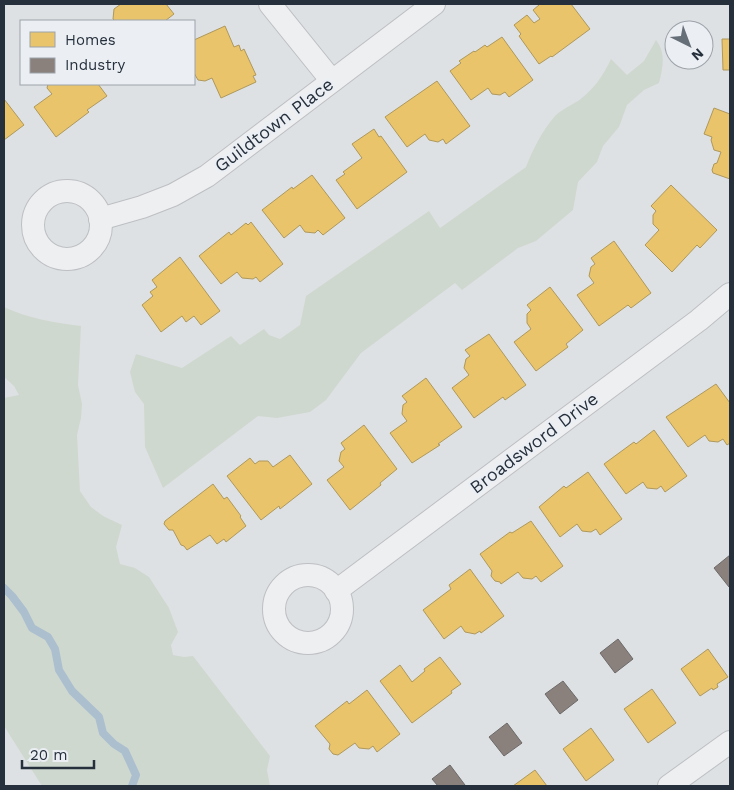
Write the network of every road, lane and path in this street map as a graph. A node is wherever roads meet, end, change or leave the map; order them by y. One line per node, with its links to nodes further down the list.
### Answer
1 (270, 4): 3 (street)
2 (434, 4): 3 (street, Guildtown Place)
3 (332, 82): 4 (street, Guildtown Place)
4 (100, 219)
5 (730, 294): 6 (street, Broadsword Drive)
6 (336, 591)
7 (730, 742): 8 (street)
8 (669, 786)

